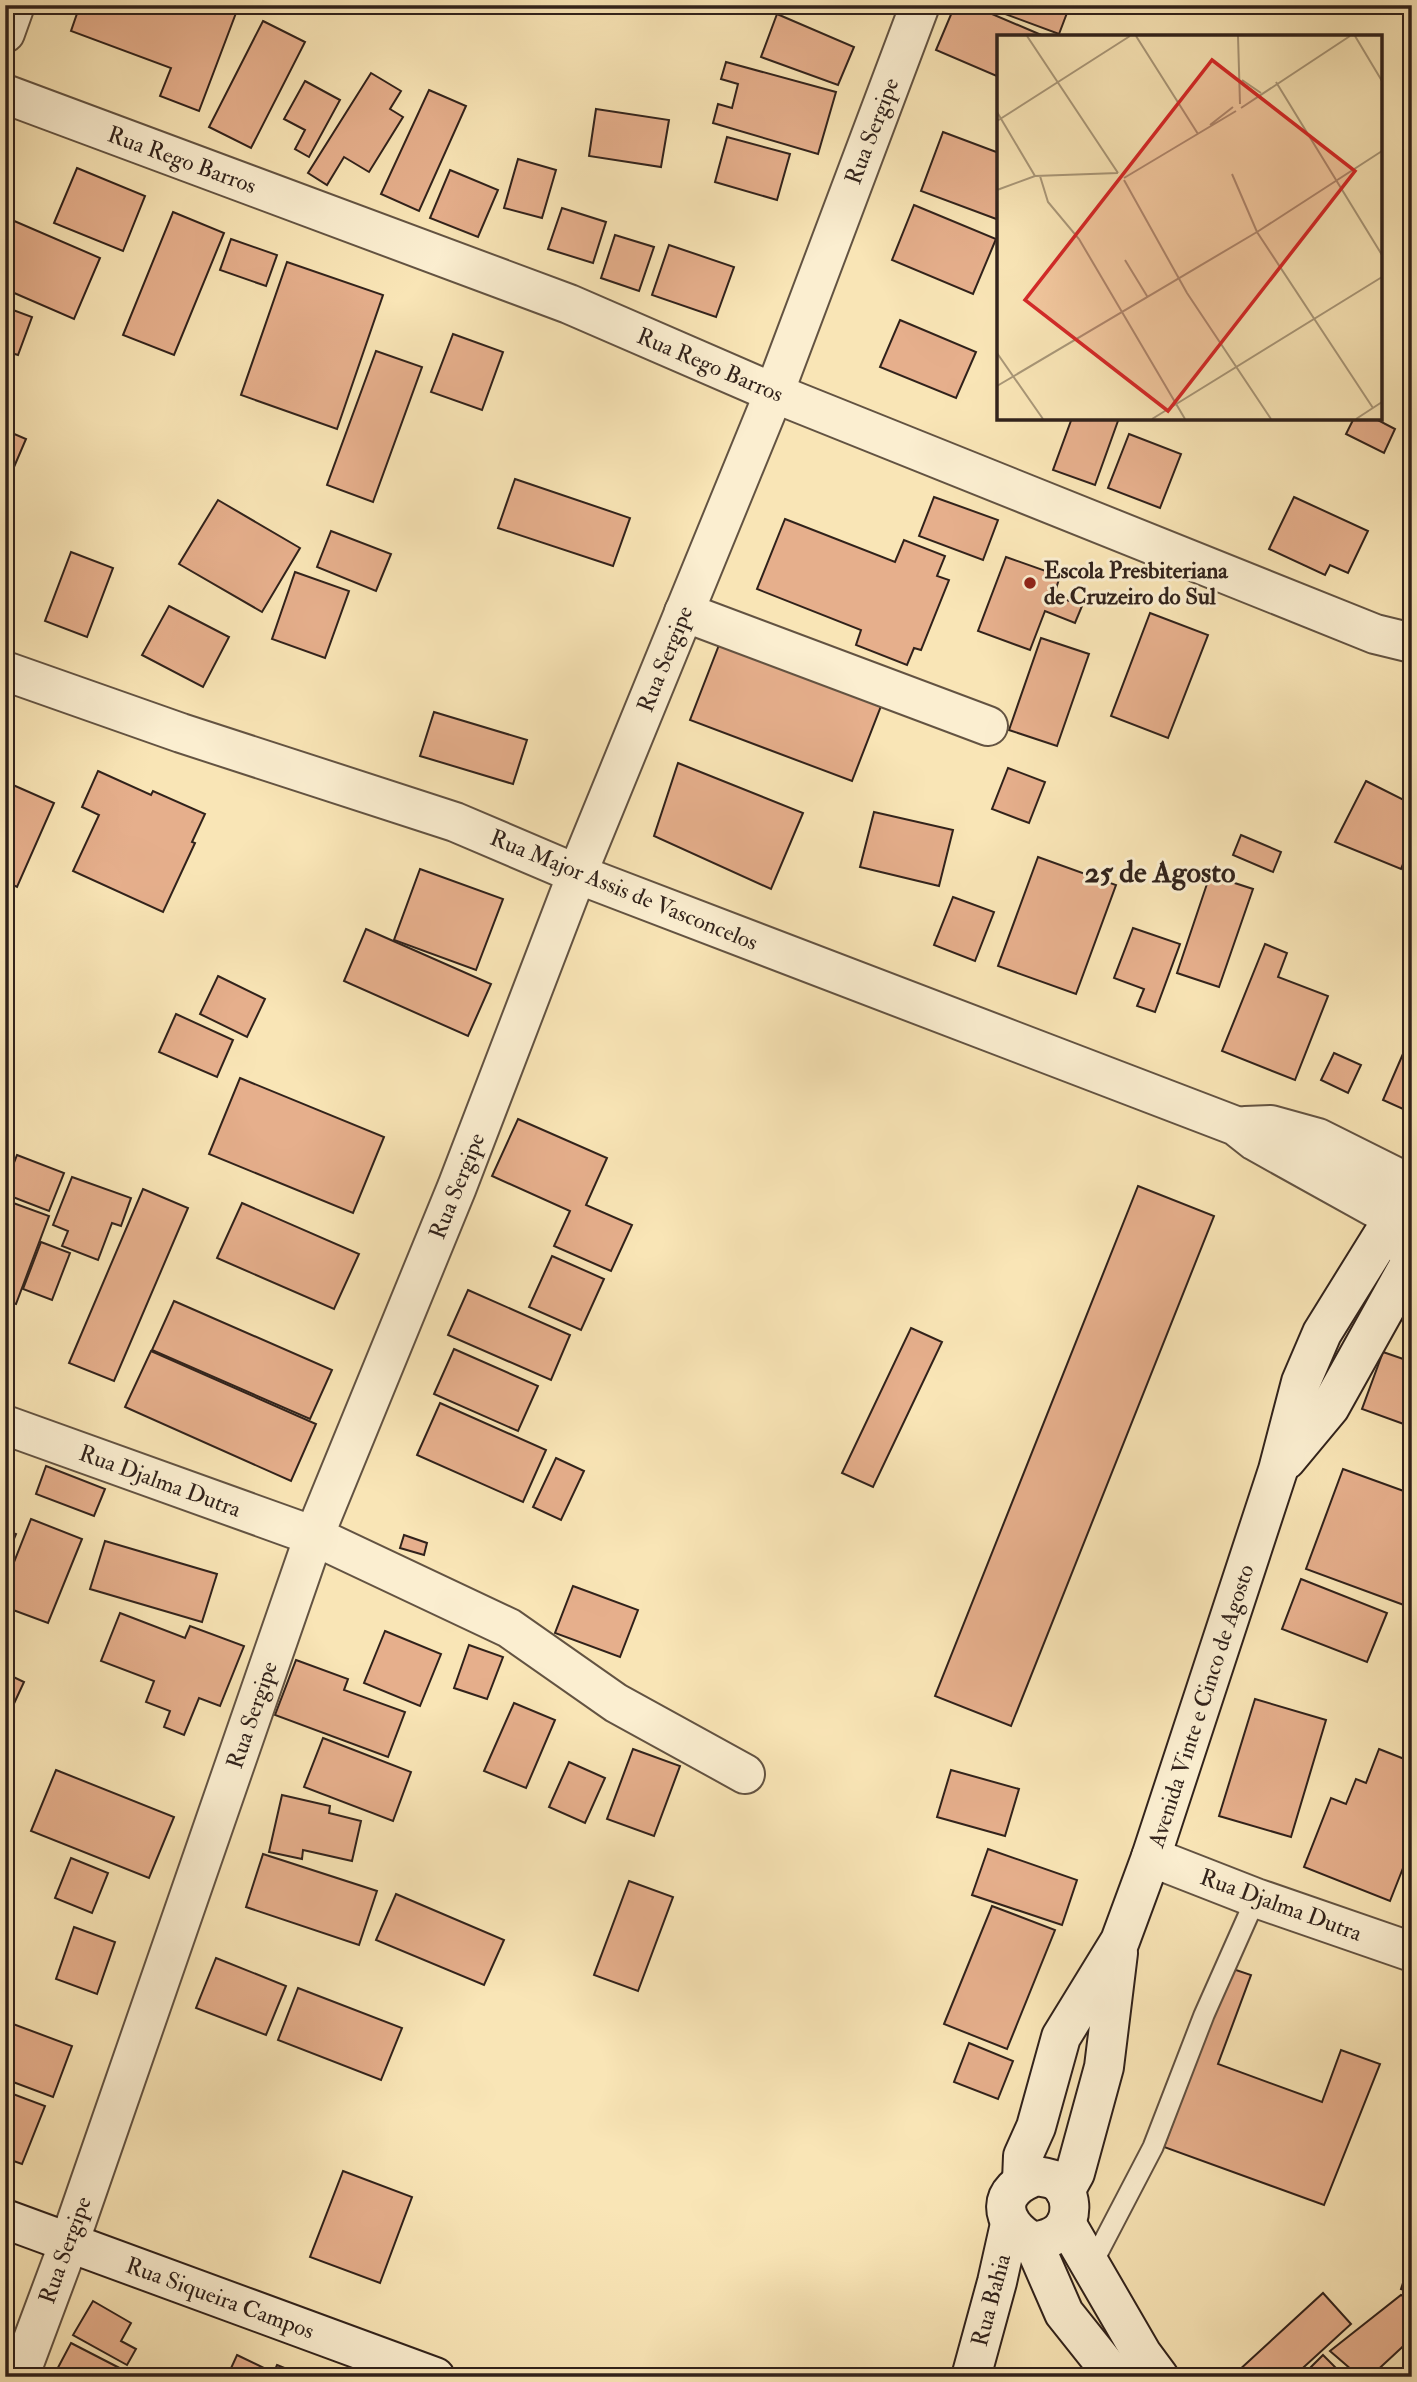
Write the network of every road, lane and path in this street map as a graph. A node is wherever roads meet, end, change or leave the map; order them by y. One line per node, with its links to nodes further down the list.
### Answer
1 (15, 5): 3 (street)
2 (920, 5): 5 (street, Rua Sergipe)
3 (5, 33)
4 (5, 94): 5 (street, Rua Rego Barros)
5 (774, 393): 6 (street, Rua Sergipe); 7 (street, Rua Rego Barros)
6 (684, 612): 9 (street); 10 (street, Rua Sergipe)
7 (1412, 643)
8 (5, 671): 10 (street, Rua Major Assis de Vasconcelos)
9 (988, 726)
10 (577, 874): 11 (street, Rua Major Assis de Vasconcelos); 17 (street, Rua Sergipe)
11 (1236, 1126): 12 (street, Rua Major Assis de Vasconcelos); 13 (street, Rua Major Assis de Vasconcelos)
12 (1412, 1185): 13 (street, Avenida Vinte e Cinco de Agosto)
13 (1396, 1230): 16 (street, Avenida Vinte e Cinco de Agosto)
14 (1412, 1260): 16 (street, Avenida Vinte e Cinco de Agosto)
15 (5, 1425): 17 (street, Rua Djalma Dutra)
16 (1278, 1470): 19 (street, Avenida Vinte e Cinco de Agosto)
17 (314, 1536): 18 (street, Rua Djalma Dutra); 27 (street, Rua Sergipe)
18 (745, 1774)
19 (1151, 1857): 20 (street, Rua Djalma Dutra); 21 (street, Avenida Vinte e Cinco de Agosto)
20 (1256, 1898): 22 (street, Rua Djalma Dutra); 28 (lane)
21 (1120, 1941): 23 (street, Avenida Vinte e Cinco de Agosto); 24 (street, Avenida Vinte e Cinco de Agosto)
22 (1412, 1952)
23 (1021, 2181): 24 (street); 26 (street)
24 (1066, 2207): 26 (street); 28 (street)
25 (5, 2219): 27 (street, Rua Siqueira Campos)
26 (1021, 2233): 31 (street, Rua Bahia); 32 (street)
27 (69, 2243): 29 (street, Rua Sergipe); 30 (street, Rua Siqueira Campos)
28 (1091, 2266): 33 (street)
29 (19, 2377)
30 (435, 2377)
31 (971, 2377)
32 (1115, 2377)
33 (1159, 2377)

